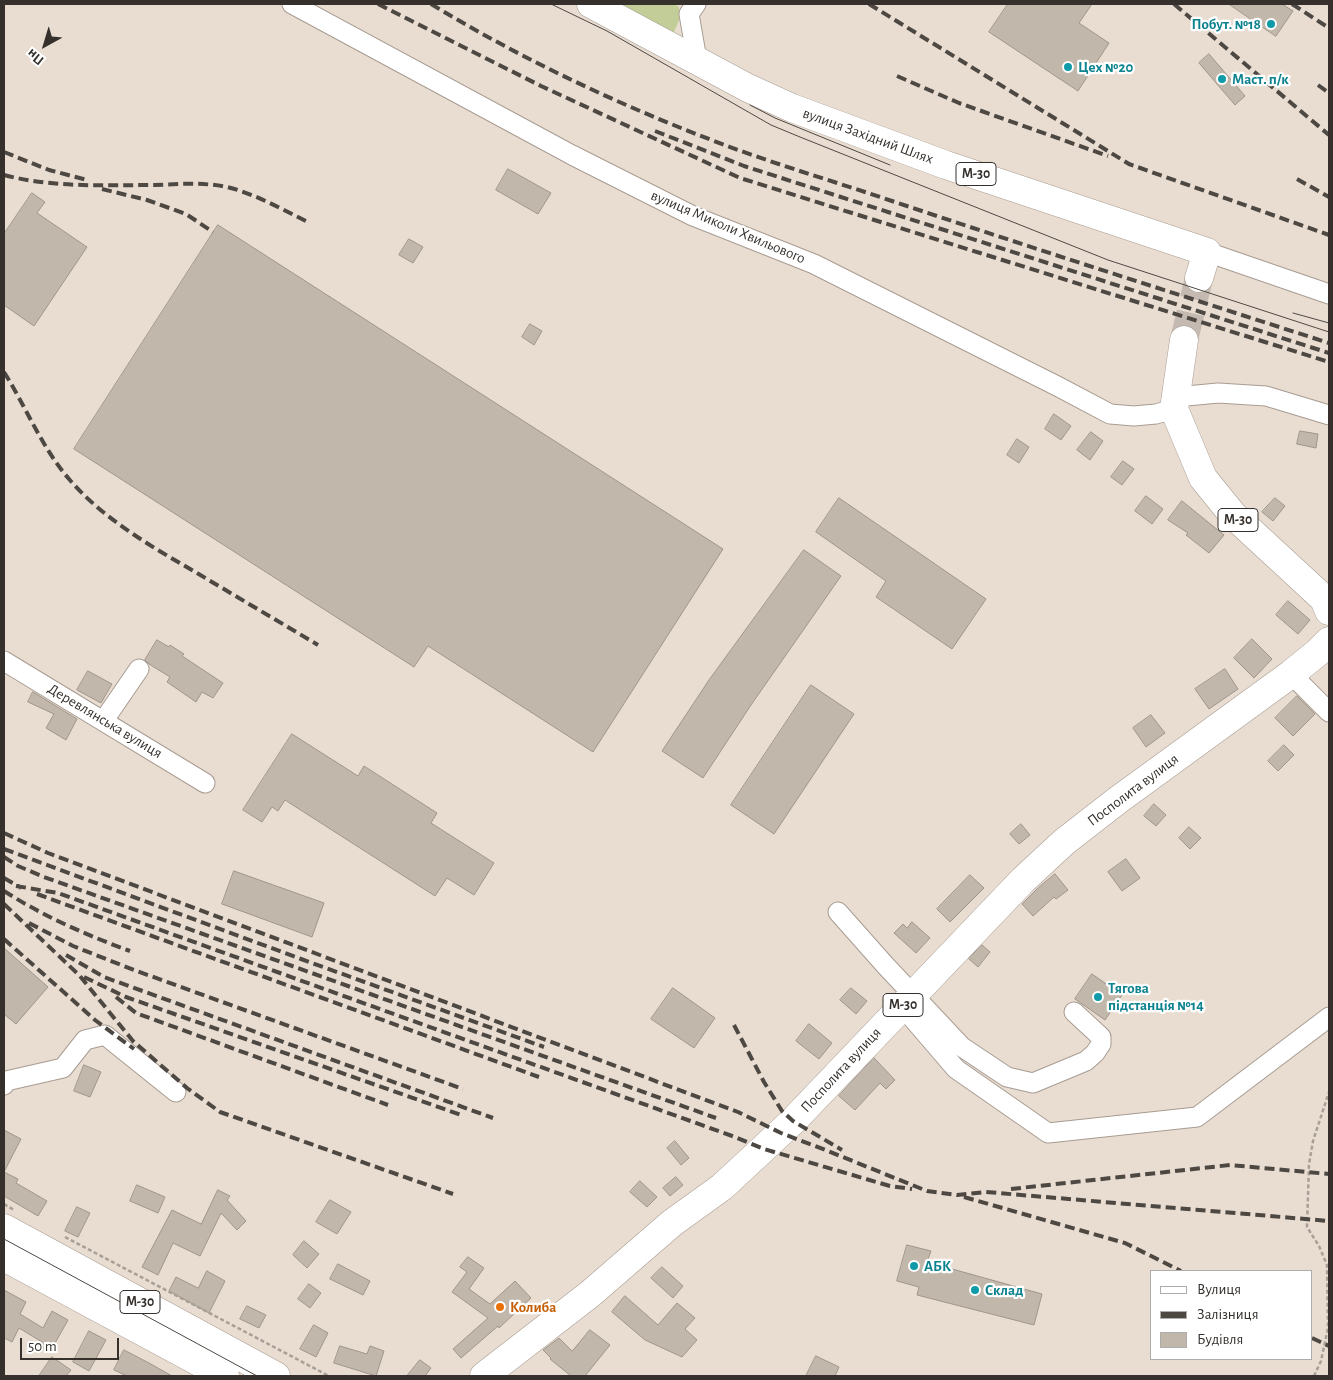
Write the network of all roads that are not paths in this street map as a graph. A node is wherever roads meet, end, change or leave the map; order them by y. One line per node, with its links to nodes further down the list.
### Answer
1 (292, 4): 9 (street, вулиця Миколи Хвильового)
2 (591, 4): 4 (highway, вулиця Західний Шлях / М-30)
3 (696, 4): 4 (street)
4 (697, 60): 5 (highway, вулиця Західний Шлях / М-30)
5 (1207, 252): 6 (highway); 7 (street, вулиця Західний Шлях)
6 (1199, 278)
7 (1329, 294)
8 (1184, 340): 9 (highway)
9 (1175, 403): 10 (street, вулиця Миколи Хвильового); 11 (highway, М-30)
10 (1329, 415)
11 (1329, 611)
12 (1329, 641): 15 (highway, Посполита вулиця / М-30)
13 (4, 661): 17 (street, Деревлянська вулиця)
14 (139, 669): 17 (street)
15 (1291, 674): 16 (street); 20 (highway, Посполита вулиця / М-30)
16 (1329, 712)
17 (104, 720): 18 (street, Деревлянська вулиця)
18 (205, 783)
19 (838, 912): 20 (street)
20 (908, 1000): 21 (street); 22 (street); 29 (highway, Посполита вулиця / М-30)
21 (1074, 1012)
22 (1329, 1017)
23 (4, 1085): 24 (street)
24 (176, 1092)
25 (13, 1221): 28 (highway, М-30)
26 (4, 1257): 27 (highway, М-30)
27 (224, 1376)
28 (276, 1376)
29 (484, 1376)

